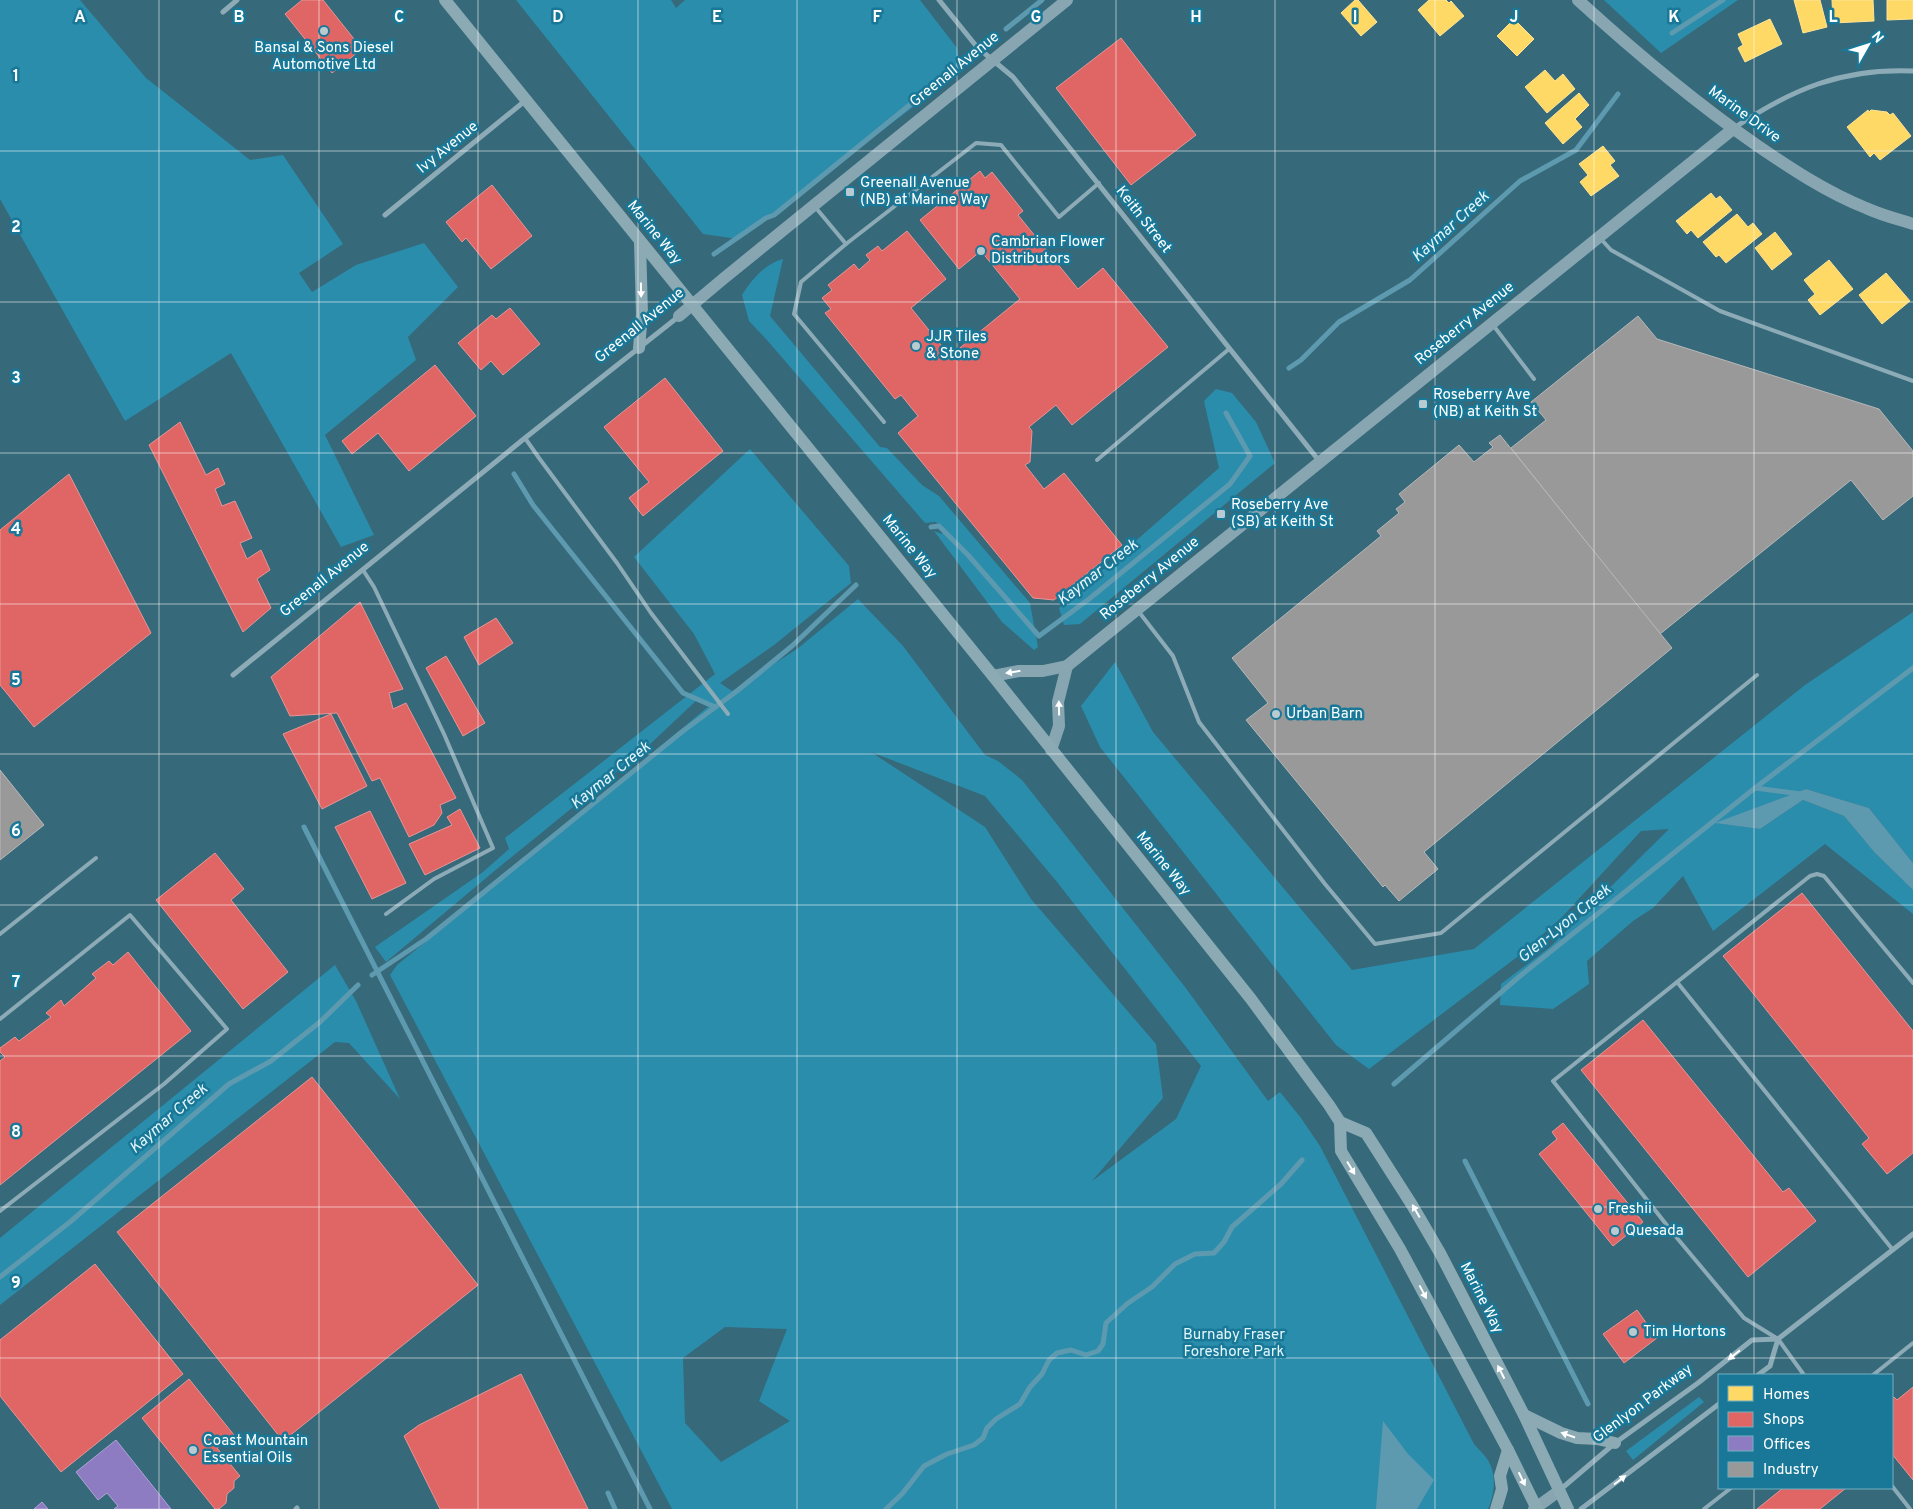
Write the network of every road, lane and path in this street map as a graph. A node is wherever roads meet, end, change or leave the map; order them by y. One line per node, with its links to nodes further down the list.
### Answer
1 (237, 0): 6 (street)
2 (445, 0): 9 (main road, Marine Way)
3 (939, 0): 7 (street, Keith Street)
4 (1067, 0): 7 (street, Greenall Avenue)
5 (1578, 0): 10 (street, Marine Drive)
6 (223, 12)
7 (993, 60): 11 (street, Keith Street); 12 (street, Greenall Avenue)
8 (1913, 71): 10 (street, Roseberry Avenue)
9 (526, 100): 13 (street, Ivy Avenue); 16 (main road, Marine Way)
10 (1733, 129): 14 (street, Marine Drive); 15 (street, Roseberry Avenue)
11 (1099, 183): 17 (lane); 22 (street, Keith Street)
12 (814, 206): 17 (lane); 18 (street, Greenall Avenue)
13 (385, 215)
14 (1913, 224)
15 (1598, 237): 20 (street, Roseberry Avenue); 24 (lane)
16 (640, 241): 18 (main road, Marine Way); 21 (main road, one-way to 21)
17 (846, 244): 25 (lane)
18 (692, 305): 19 (street, Greenall Avenue); 34 (main road, Marine Way)
19 (679, 316): 21 (street, Greenall Avenue)
20 (1492, 324): 23 (lane); 28 (street, Roseberry Avenue)
21 (639, 348): 26 (street, Greenall Avenue)
22 (1229, 349): 27 (lane); 28 (street, Keith Street)
23 (1534, 379)
24 (1913, 381)
25 (884, 422)
26 (525, 438): 29 (street, Greenall Avenue); 35 (lane)
27 (1098, 460)
28 (1320, 462): 30 (street, Roseberry Avenue)
29 (363, 570): 32 (street, Greenall Avenue); 38 (lane)
30 (1138, 610): 31 (street, Roseberry Avenue); 33 (lane)
31 (1068, 666): 34 (street, Roseberry Avenue, one-way to 34); 36 (street, one-way to 31)
32 (233, 675)
33 (1757, 675)
34 (993, 676): 36 (main road, Marine Way)
35 (728, 714)
36 (1051, 750): 43 (main road, Marine Way)
37 (96, 858): 39 (lane)
38 (386, 914)
39 (0, 934)
40 (1677, 982): 41 (lane); 46 (lane); 47 (lane)
41 (1913, 983)
42 (0, 1019): 44 (lane)
43 (1340, 1122): 53 (main road, Marine Way, one-way to 43); 55 (main road, one-way to 55)
44 (0, 1211)
45 (1913, 1234): 46 (street)
46 (1893, 1250): 47 (street)
47 (1778, 1339): 49 (street); 50 (lane); 54 (street, Glenlyon Parkway, one-way to 54)
48 (1913, 1342): 51 (lane)
49 (1759, 1374)
50 (1803, 1374)
51 (1874, 1374)
52 (1718, 1405): 62 (street, one-way to 52)
53 (1524, 1415): 54 (main road, one-way to 53); 58 (main road, Marine Way)
54 (1615, 1443): 58 (street, Glenlyon Parkway)
55 (1508, 1450): 59 (main road, one-way to 59); 60 (main road)
56 (1893, 1487): 64 (lane)
57 (1730, 1489): 63 (lane)
58 (1559, 1491): 59 (street, Glenlyon Parkway); 61 (main road, Marine Way)
59 (1535, 1508)
60 (1496, 1509)
61 (1568, 1509)
62 (1581, 1509)
63 (1704, 1509)
64 (1910, 1509)

